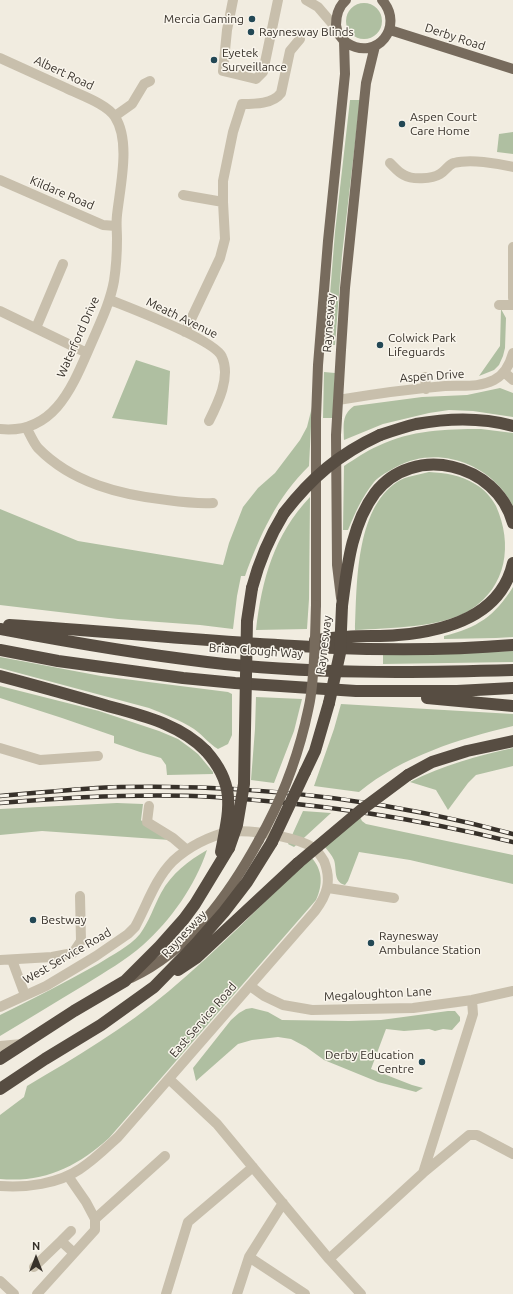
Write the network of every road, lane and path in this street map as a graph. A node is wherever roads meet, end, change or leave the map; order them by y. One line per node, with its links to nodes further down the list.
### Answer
1 (233, 0): 2 (street)
2 (278, 0)
3 (306, 0): 6 (street)
4 (346, 0): 6 (main road)
5 (382, 0): 7 (main road)
6 (336, 28): 9 (main road)
7 (390, 30): 10 (main road); 12 (main road, Derby Road)
8 (300, 39): 19 (street)
9 (344, 41): 10 (main road); 59 (main road, Raynesway, bridge)
10 (375, 46): 36 (main road, Raynesway)
11 (0, 58): 14 (street, Albert Road)
12 (513, 69)
13 (150, 81): 14 (street)
14 (115, 116): 20 (street, Waterford Drive)
15 (390, 163): 16 (street)
16 (513, 167)
17 (0, 180): 20 (street, Kildare Road)
18 (183, 196): 19 (street)
19 (223, 202): 29 (street)
20 (116, 226): 24 (street, Waterford Drive)
21 (513, 247): 23 (street)
22 (63, 264): 28 (street)
23 (513, 298)
24 (110, 300): 29 (street, Meath Avenue); 30 (street, Waterford Drive)
25 (499, 305): 26 (street)
26 (513, 305)
27 (0, 311): 28 (street)
28 (36, 328): 30 (street)
29 (186, 332): 37 (street, Meath Avenue)
30 (87, 353): 39 (street, Waterford Drive)
31 (513, 353): 32 (street)
32 (504, 372): 34 (street); 35 (street, Aspen Drive)
33 (424, 377): 35 (street)
34 (513, 380)
35 (426, 389): 36 (street, Aspen Drive)
36 (338, 400): 44 (main road, Raynesway)
37 (209, 421)
38 (513, 426): 61 (highway, bridge)
39 (26, 427): 40 (street, Waterford Drive); 41 (street)
40 (0, 429)
41 (213, 503)
42 (513, 523): 44 (highway)
43 (513, 563): 47 (highway)
44 (342, 606): 59 (highway, Raynesway, bridge)
45 (0, 624): 47 (highway)
46 (0, 629): 50 (highway, Brian Clough Way)
47 (280, 644): 48 (highway)
48 (513, 645)
49 (0, 650): 53 (highway)
50 (513, 670)
51 (0, 676): 61 (highway, bridge)
52 (513, 688): 53 (highway)
53 (356, 691): 54 (highway)
54 (513, 706)
55 (513, 741): 69 (highway, bridge)
56 (0, 748): 57 (street)
57 (98, 756)
58 (149, 806): 60 (street)
59 (266, 838): 60 (street, West Service Road); 62 (street); 67 (main road, Raynesway); 69 (highway, Raynesway)
60 (187, 850): 71 (street, West Service Road)
61 (225, 850): 67 (highway)
62 (328, 888): 64 (street); 68 (street, East Service Road)
63 (80, 896): 66 (street)
64 (394, 898)
65 (0, 960): 66 (street)
66 (12, 960): 71 (street)
67 (125, 981): 74 (highway, Raynesway)
68 (250, 986): 72 (street, Megaloughton Lane); 77 (street, East Service Road)
69 (154, 987): 78 (highway, Raynesway)
70 (513, 991): 72 (street, Megaloughton Lane)
71 (26, 995): 73 (street, West Service Road)
72 (472, 1000): 82 (street)
73 (0, 1007)
74 (22, 1044): 75 (street); 76 (highway, Raynesway)
75 (0, 1046)
76 (0, 1060)
77 (169, 1079): 81 (street); 83 (street, East Service Road)
78 (0, 1089)
79 (513, 1154): 82 (street)
80 (165, 1156): 86 (street)
81 (253, 1167): 85 (street); 96 (street)
82 (423, 1173): 91 (street)
83 (68, 1176): 84 (street, East Service Road); 86 (street)
84 (0, 1186)
85 (283, 1203): 90 (street); 91 (street)
86 (95, 1219): 89 (street)
87 (71, 1231): 88 (street)
88 (61, 1241): 89 (street); 92 (street)
89 (74, 1253): 95 (street)
90 (249, 1257): 97 (street); 98 (street)
91 (329, 1259): 99 (street)
92 (34, 1267)
93 (0, 1282): 94 (street)
94 (14, 1294)
95 (36, 1294)
96 (166, 1294)
97 (237, 1294)
98 (304, 1294)
99 (361, 1294)

